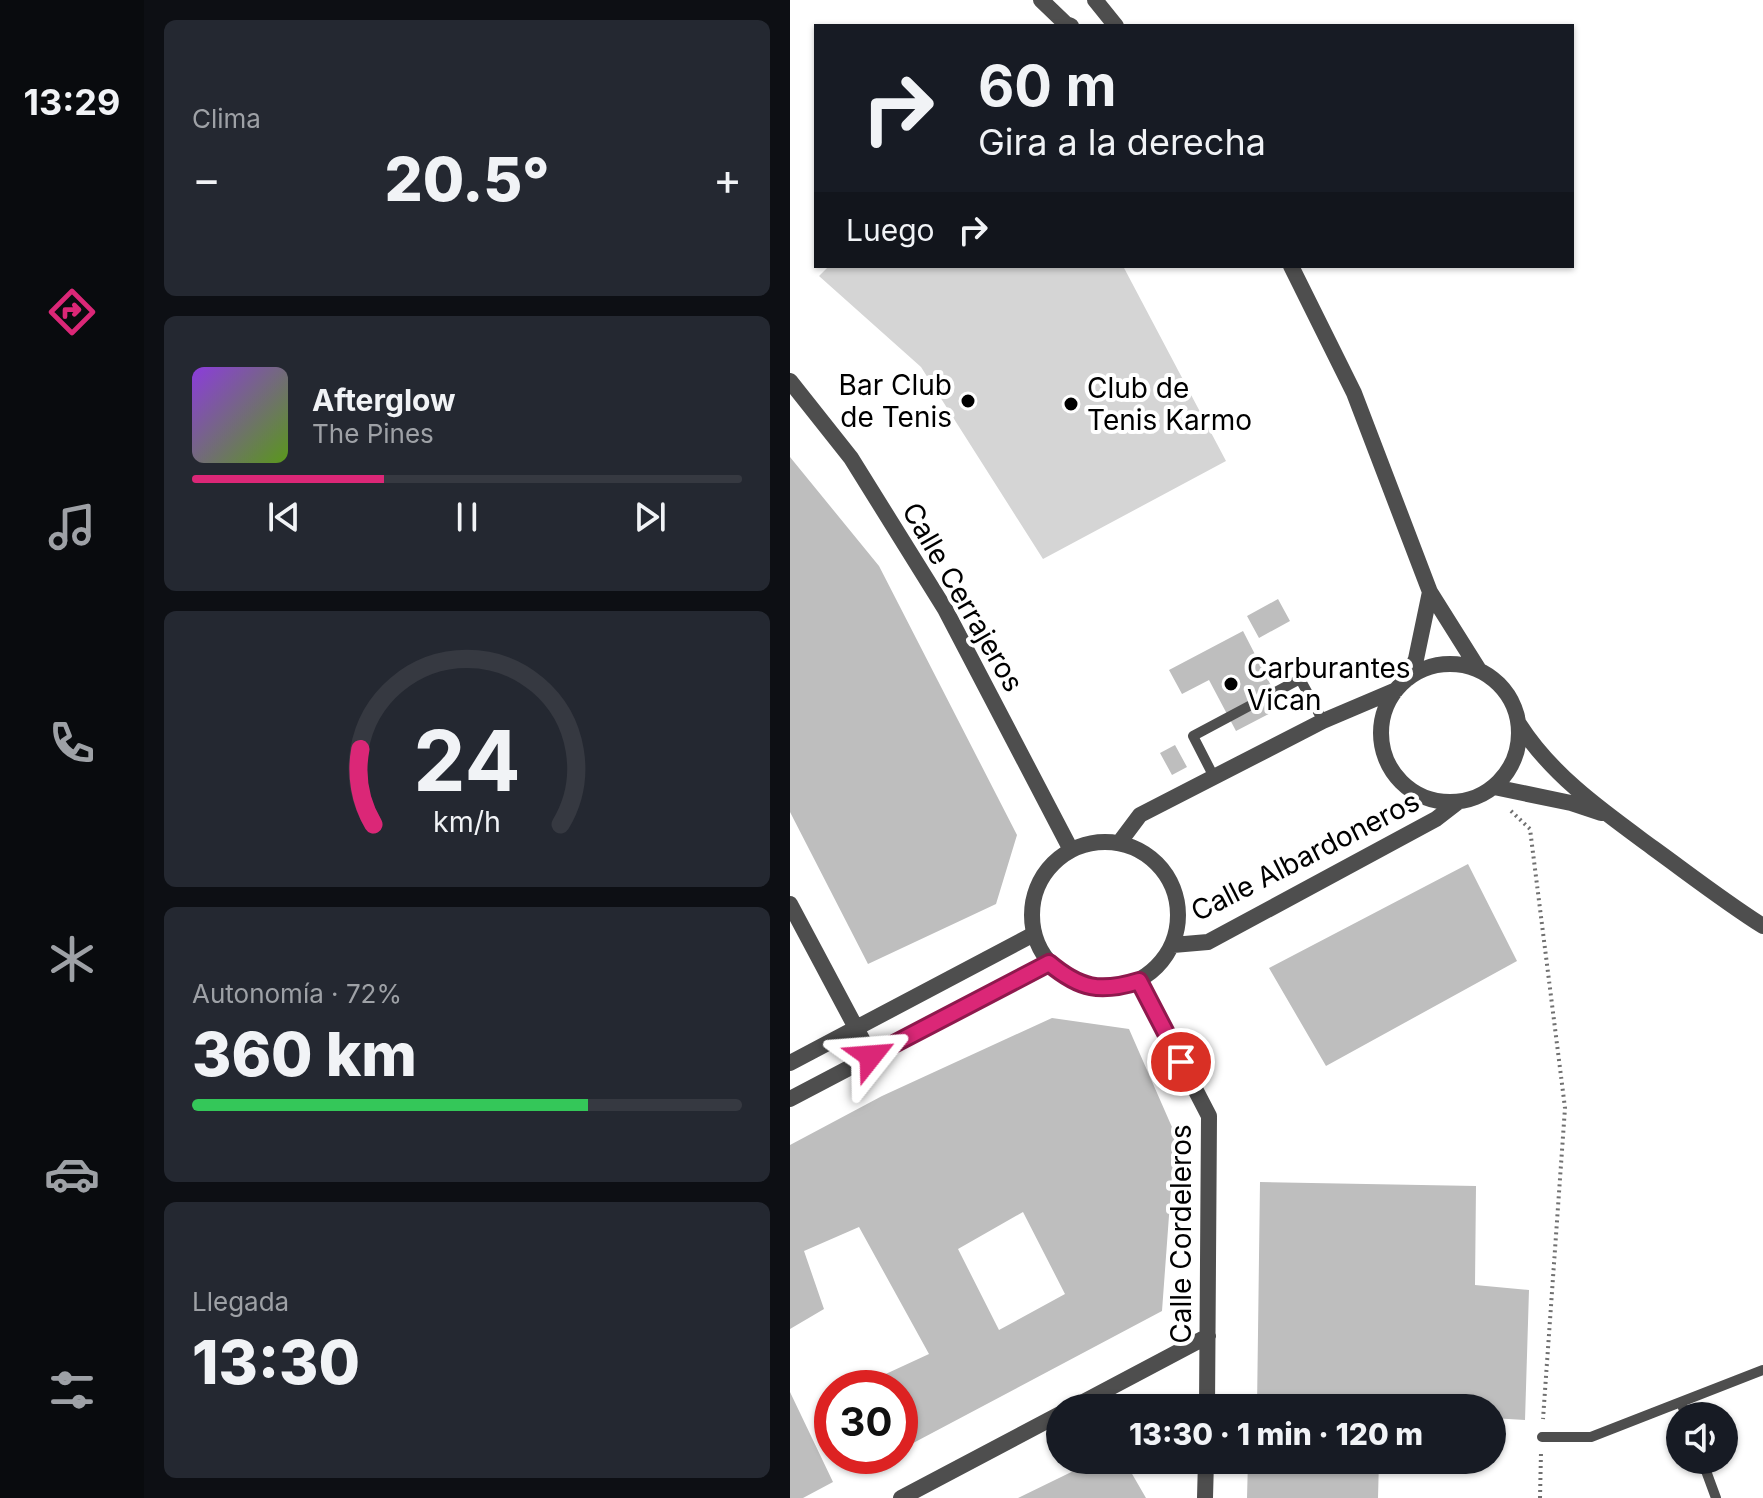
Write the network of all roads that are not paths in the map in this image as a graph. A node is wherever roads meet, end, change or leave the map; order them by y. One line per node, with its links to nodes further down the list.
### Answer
1 (1041, 0): 3 (street)
2 (1095, 0): 4 (street)
3 (1066, 24)
4 (1114, 24)
5 (1292, 268): 7 (street)
6 (790, 381): 17 (street, Calle Cerrajeros)
7 (1430, 592): 8 (street); 9 (street)
8 (1479, 670): 9 (street); 11 (street)
9 (1401, 684): 10 (street); 14 (street)
10 (1323, 721): 12 (street); 12 (lane)
11 (1518, 723): 13 (street); 15 (street)
12 (1214, 777): 16 (street)
13 (1492, 788): 14 (street); 15 (street)
14 (1458, 802): 21 (street, Calle Albardoneros)
15 (1610, 816): 19 (street)
16 (1119, 843): 17 (street); 21 (street)
17 (1071, 850): 20 (street)
18 (790, 904): 24 (street)
19 (1763, 926)
20 (1034, 934): 22 (street); 24 (street)
21 (1173, 945): 23 (street)
22 (1049, 963): 23 (street); 25 (street)
23 (1139, 981): 28 (street, Calle Cordeleros)
24 (856, 1029): 25 (street); 26 (street)
25 (871, 1056): 27 (street)
26 (790, 1063)
27 (790, 1099)
28 (1208, 1336): 30 (street); 31 (street, Calle Cordeleros)
29 (1763, 1370): 32 (lane)
30 (1098, 1394)
31 (1207, 1394)
32 (1681, 1402)
33 (1666, 1408): 35 (lane)
34 (1046, 1421): 38 (street)
35 (1542, 1437)
36 (1206, 1474): 39 (street)
37 (1707, 1474): 40 (lane)
38 (901, 1498)
39 (1205, 1498)
40 (1716, 1498)

